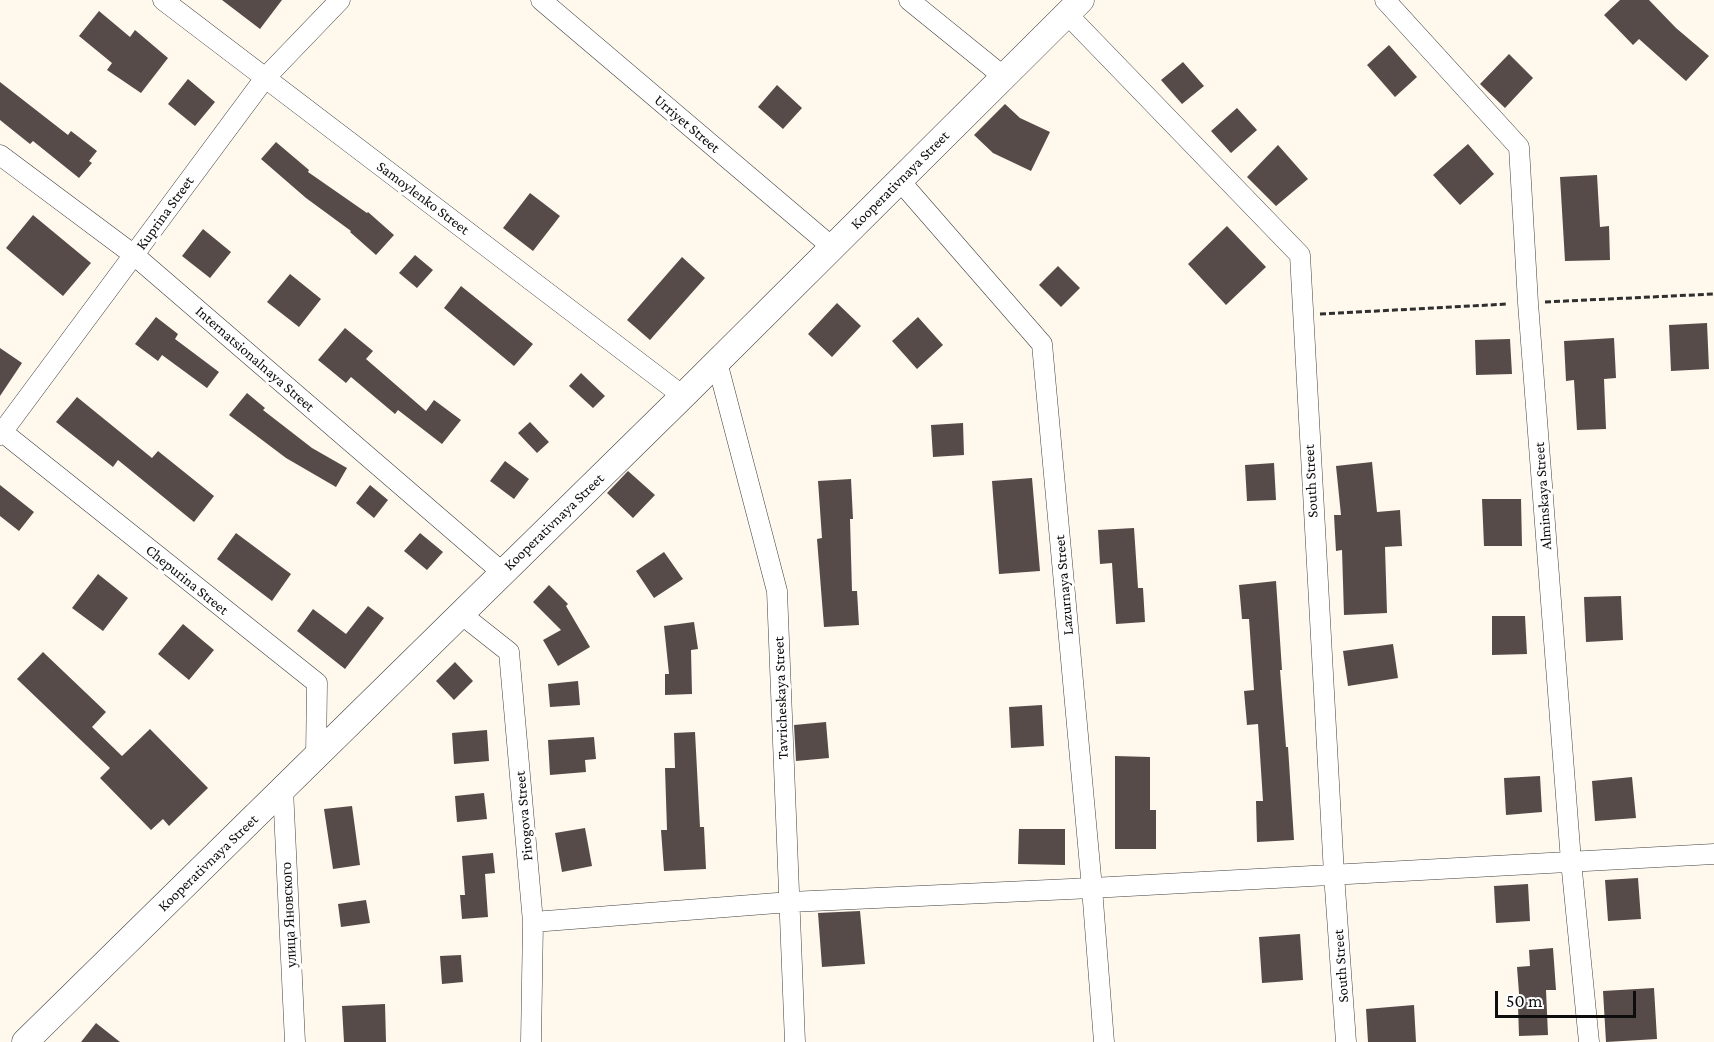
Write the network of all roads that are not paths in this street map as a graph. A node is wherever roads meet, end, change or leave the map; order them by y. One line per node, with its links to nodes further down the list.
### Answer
1 (163, 0): 8 (street, Samoylenko Street)
2 (340, 0): 8 (street, Kuprina Street)
3 (541, 0): 11 (street, Urriyet Street)
4 (909, 0): 7 (street)
5 (1385, 0): 21 (street, Alminskaya Street)
6 (1074, 7): 7 (street, Kooperativnaya Street); 22 (street, South Street)
7 (1004, 77): 10 (street, Kooperativnaya Street)
8 (265, 78): 12 (street, Kuprina Street); 14 (street, Samoylenko Street)
9 (0, 155): 12 (street, Internatsionalnaya Street)
10 (900, 181): 11 (street, Kooperativnaya Street); 23 (street, Lazurnaya Street)
11 (832, 247): 13 (street, Kooperativnaya Street)
12 (134, 255): 15 (street, Kuprina Street); 16 (street, Internatsionalnaya Street)
13 (717, 362): 14 (street, Kooperativnaya Street); 24 (street, Tavricheskaya Street)
14 (683, 396): 16 (street, Kooperativnaya Street)
15 (1, 433): 18 (street, Chepurina Street)
16 (503, 573): 17 (street, Kooperativnaya Street)
17 (461, 614): 18 (street, Kooperativnaya Street); 25 (street, Pirogova Street)
18 (315, 757): 19 (street, Kooperativnaya Street)
19 (283, 789): 26 (street, Kooperativnaya Street); 27 (street, улица Яновского)
20 (1714, 854): 21 (street)
21 (1571, 861): 22 (street); 32 (street, Alminskaya Street)
22 (1334, 874): 23 (street); 31 (street, South Street)
23 (1092, 888): 24 (street); 30 (street, Lazurnaya Street)
24 (789, 902): 25 (street); 29 (street, Tavricheskaya Street)
25 (533, 922): 28 (street, Pirogova Street)
26 (25, 1042)
27 (295, 1042)
28 (531, 1042)
29 (795, 1042)
30 (1104, 1042)
31 (1346, 1042)
32 (1589, 1042)

